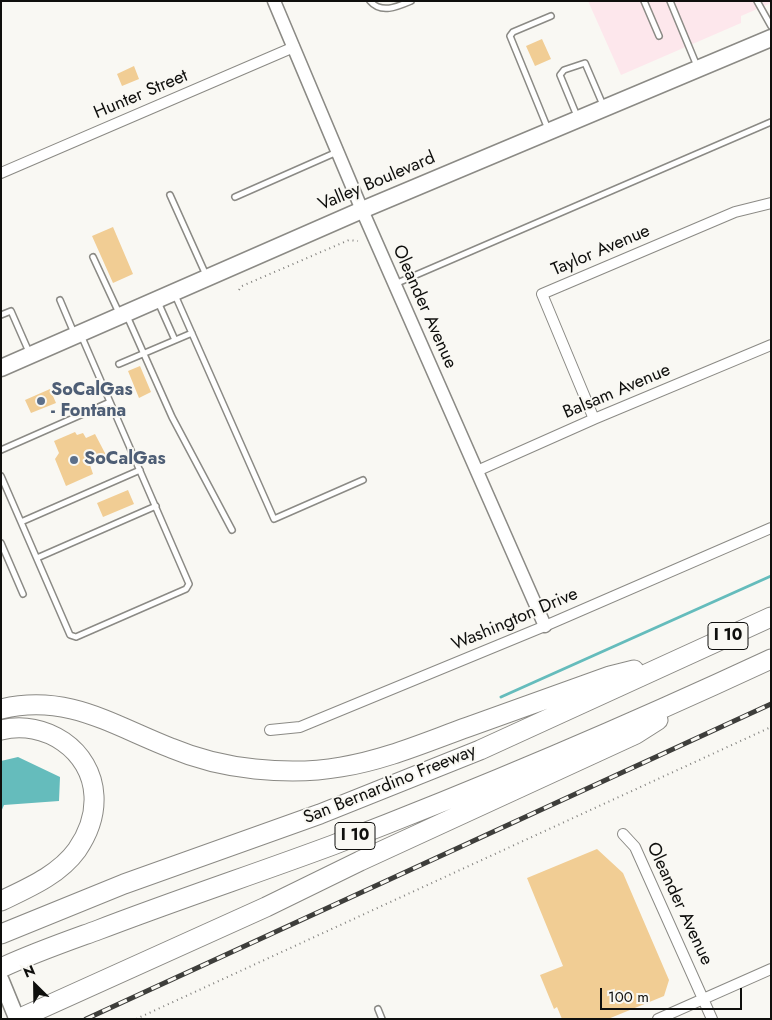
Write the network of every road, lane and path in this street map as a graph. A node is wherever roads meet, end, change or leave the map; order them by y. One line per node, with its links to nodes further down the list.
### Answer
1 (274, 1): 11 (street, Oleander Avenue)
2 (370, 1): 3 (lane)
3 (411, 1)
4 (644, 1): 9 (lane)
5 (670, 1): 12 (lane)
6 (758, 1): 8 (lane)
7 (550, 16): 16 (lane)
8 (771, 26)
9 (659, 36)
10 (771, 38): 12 (main road, Valley Boulevard)
11 (294, 47): 17 (street, Oleander Avenue); 18 (street, Hunter Street)
12 (698, 69): 13 (main road, Valley Boulevard)
13 (604, 108): 14 (main road, Valley Boulevard); 14 (lane)
14 (578, 119): 16 (main road, Valley Boulevard)
15 (771, 122): 26 (lane)
16 (549, 132): 22 (main road, Valley Boulevard)
17 (338, 152): 20 (lane); 22 (street, Oleander Avenue)
18 (1, 173)
19 (170, 195): 25 (lane)
20 (235, 197)
21 (771, 203): 42 (street, Taylor Avenue)
22 (362, 210): 25 (main road, Valley Boulevard); 26 (street, Oleander Avenue)
23 (358, 241): 27 (path)
24 (93, 258): 32 (lane)
25 (207, 278): 28 (main road, Valley Boulevard)
26 (395, 285): 45 (street, Oleander Avenue)
27 (239, 290)
28 (173, 292): 30 (main road, Valley Boulevard); 33 (lane)
29 (60, 300): 34 (lane)
30 (157, 300): 32 (main road, Valley Boulevard); 35 (lane)
31 (1, 315): 38 (lane)
32 (123, 315): 34 (main road, Valley Boulevard); 37 (lane)
33 (192, 333): 35 (lane); 47 (lane)
34 (77, 334): 38 (main road, Valley Boulevard); 41 (lane)
35 (175, 340): 37 (lane)
36 (771, 345): 42 (street, Balsam Avenue)
37 (144, 353): 39 (lane); 51 (lane)
38 (30, 355): 40 (main road, Valley Boulevard)
39 (119, 364)
40 (1, 368)
41 (110, 402): 43 (lane); 44 (lane)
42 (594, 419): 45 (street, Balsam Avenue)
43 (1, 450)
44 (140, 470): 48 (lane); 49 (lane)
45 (477, 471): 56 (street, Oleander Avenue)
46 (1, 476): 49 (lane)
47 (363, 480)
48 (156, 506): 53 (lane); 53 (lane)
49 (21, 522): 53 (lane)
50 (771, 528): 56 (street, Washington Drive)
51 (232, 530)
52 (1, 543): 54 (lane)
53 (37, 558)
54 (23, 594)
55 (771, 617): 57 (highway, San Bernardino Freeway / I 10)
56 (545, 626): 63 (street, Washington Drive)
57 (686, 656): 60 (highway); 66 (highway, San Bernardino Freeway / I 10)
58 (771, 659): 59 (highway, San Bernardino Freeway / I 10)
59 (703, 690): 67 (highway, San Bernardino Freeway / I 10); 72 (highway)
60 (1, 709)
61 (771, 727): 73 (path)
62 (1, 730): 65 (highway)
63 (270, 730)
64 (623, 834): 70 (street, Oleander Avenue)
65 (1, 901)
66 (1, 934)
67 (1, 968)
68 (771, 969): 70 (street)
69 (1, 980): 72 (main road)
70 (703, 998): 75 (street); 76 (street, Oleander Avenue)
71 (378, 1009): 74 (lane)
72 (18, 1019)
73 (136, 1019)
74 (382, 1019)
75 (658, 1019)
76 (712, 1019)

